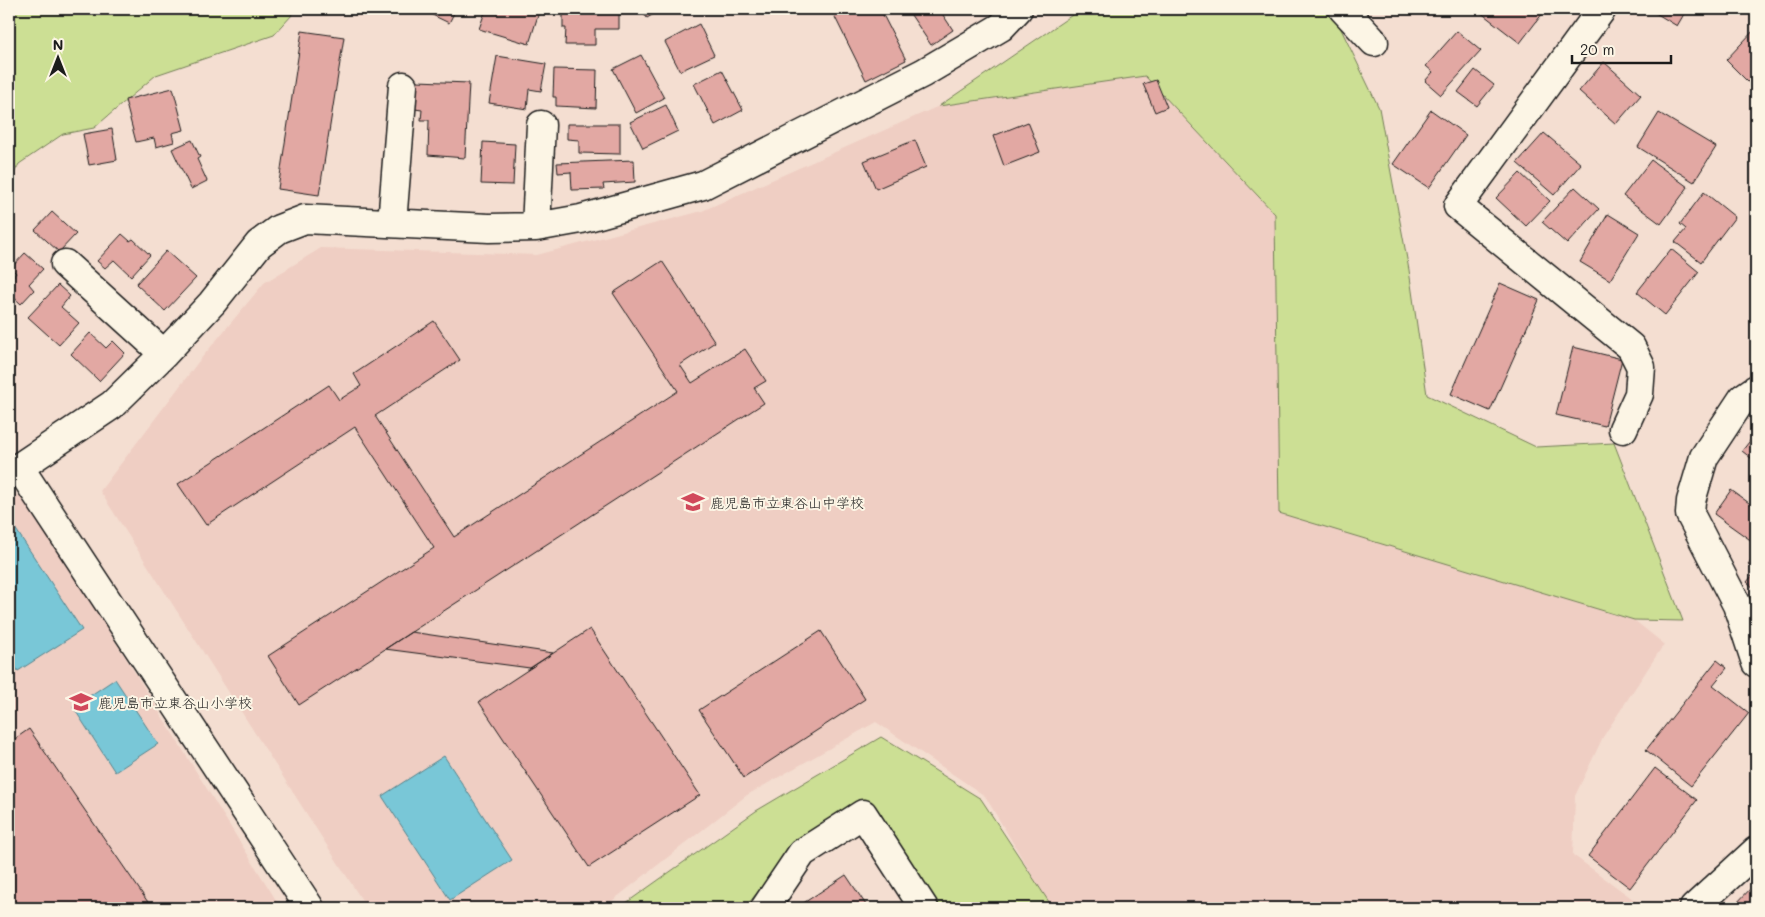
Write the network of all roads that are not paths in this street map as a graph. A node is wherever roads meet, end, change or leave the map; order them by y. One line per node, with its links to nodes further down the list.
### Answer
1 (1018, 9): 8 (street)
2 (1343, 9): 4 (street)
3 (1602, 9): 12 (street)
4 (1374, 42)
5 (403, 86): 7 (street)
6 (541, 125): 8 (street)
7 (392, 223): 8 (street); 10 (street)
8 (536, 226)
9 (66, 264): 10 (street)
10 (164, 354): 13 (street)
11 (1756, 389): 14 (street)
12 (1623, 429)
13 (14, 470): 17 (street)
14 (1751, 634): 15 (street)
15 (1756, 663)
16 (1756, 851): 20 (street)
17 (310, 908)
18 (765, 908): 19 (street)
19 (924, 908)
20 (1694, 908)

